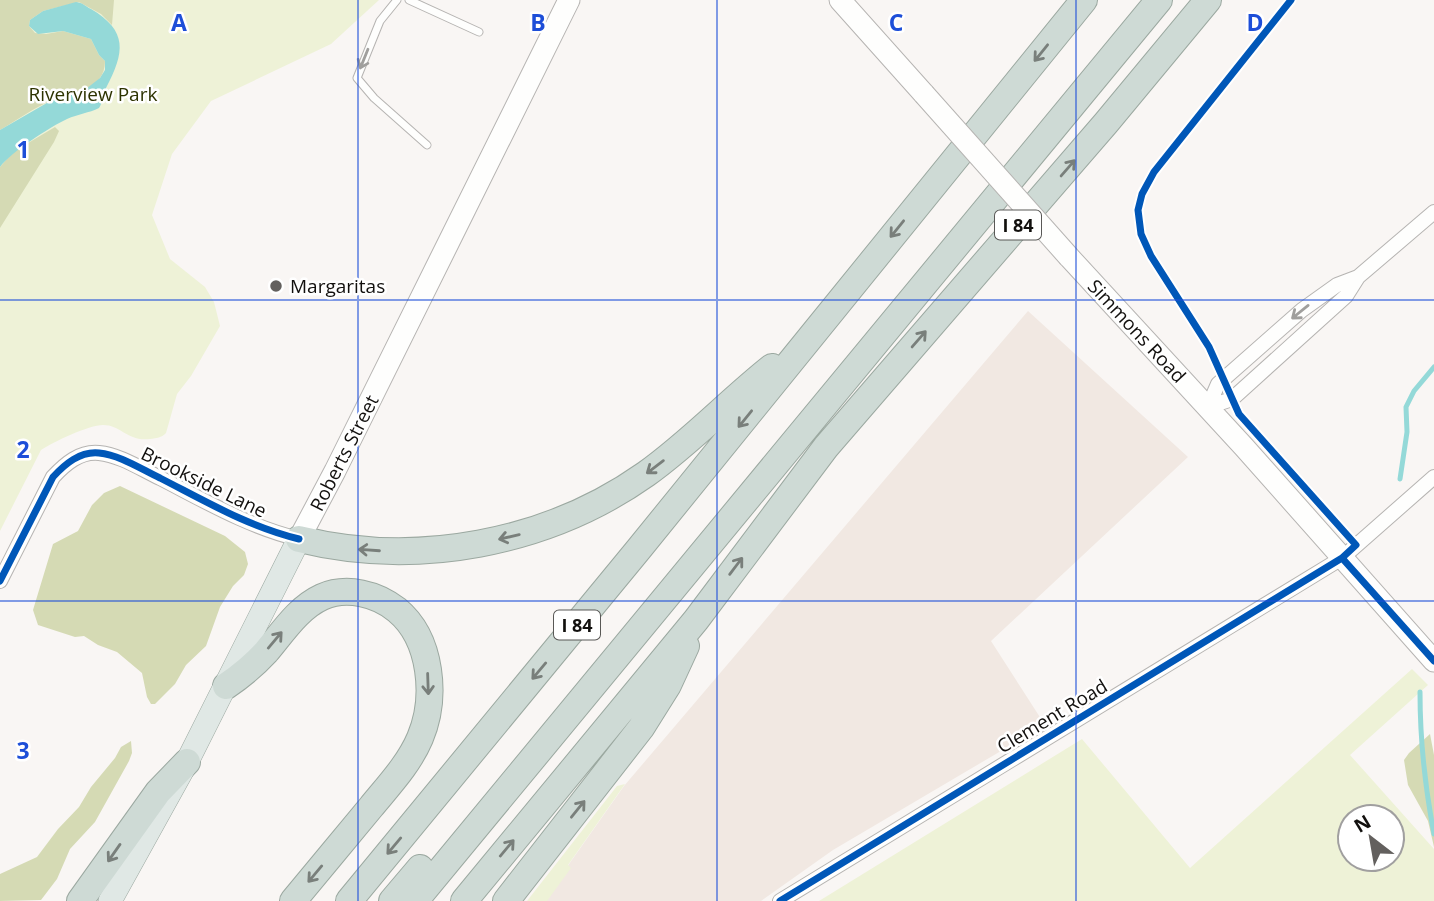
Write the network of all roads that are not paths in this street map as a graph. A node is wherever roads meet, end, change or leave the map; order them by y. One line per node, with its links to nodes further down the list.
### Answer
1 (397, 0): 10 (lane, one-way to 10)
2 (409, 0): 9 (lane)
3 (569, 0): 20 (main road, Roberts Street)
4 (840, 0): 17 (main road, Simmons Road, bridge)
5 (1084, 0): 16 (highway, I 84, one-way to 16)
6 (1136, 0): 31 (highway)
7 (1159, 0): 14 (highway)
8 (1208, 0): 18 (highway, I 84, one-way to 8)
9 (479, 32)
10 (427, 145)
11 (1434, 212): 12 (street)
12 (1358, 277): 13 (street); 15 (street)
13 (1325, 293): 15 (street); 17 (street, one-way to 17)
14 (910, 302): 18 (highway); 32 (highway)
15 (1334, 307): 17 (street)
16 (803, 346): 20 (highway, one-way to 20); 30 (highway, I 84, one-way to 30)
17 (1208, 407): 21 (main road, Simmons Road)
18 (826, 446): 23 (highway, I 84, one-way to 18)
19 (1434, 477): 21 (street, Clement Road)
20 (299, 539): 22 (street, Brookside Lane); 25 (main road, Roberts Street)
21 (1342, 558): 24 (main road, Simmons Road); 35 (street, Clement Road)
22 (0, 581)
23 (695, 620): 33 (highway, I 84, one-way to 23); 34 (highway, one-way to 23)
24 (1434, 661)
25 (226, 686): 26 (main road, Roberts Street); 29 (highway, one-way to 29)
26 (187, 762): 27 (highway, one-way to 27); 28 (main road, Roberts Street)
27 (80, 901)
28 (110, 901)
29 (293, 901)
30 (349, 901)
31 (392, 901)
32 (415, 901)
33 (464, 901)
34 (506, 901)
35 (780, 901)

